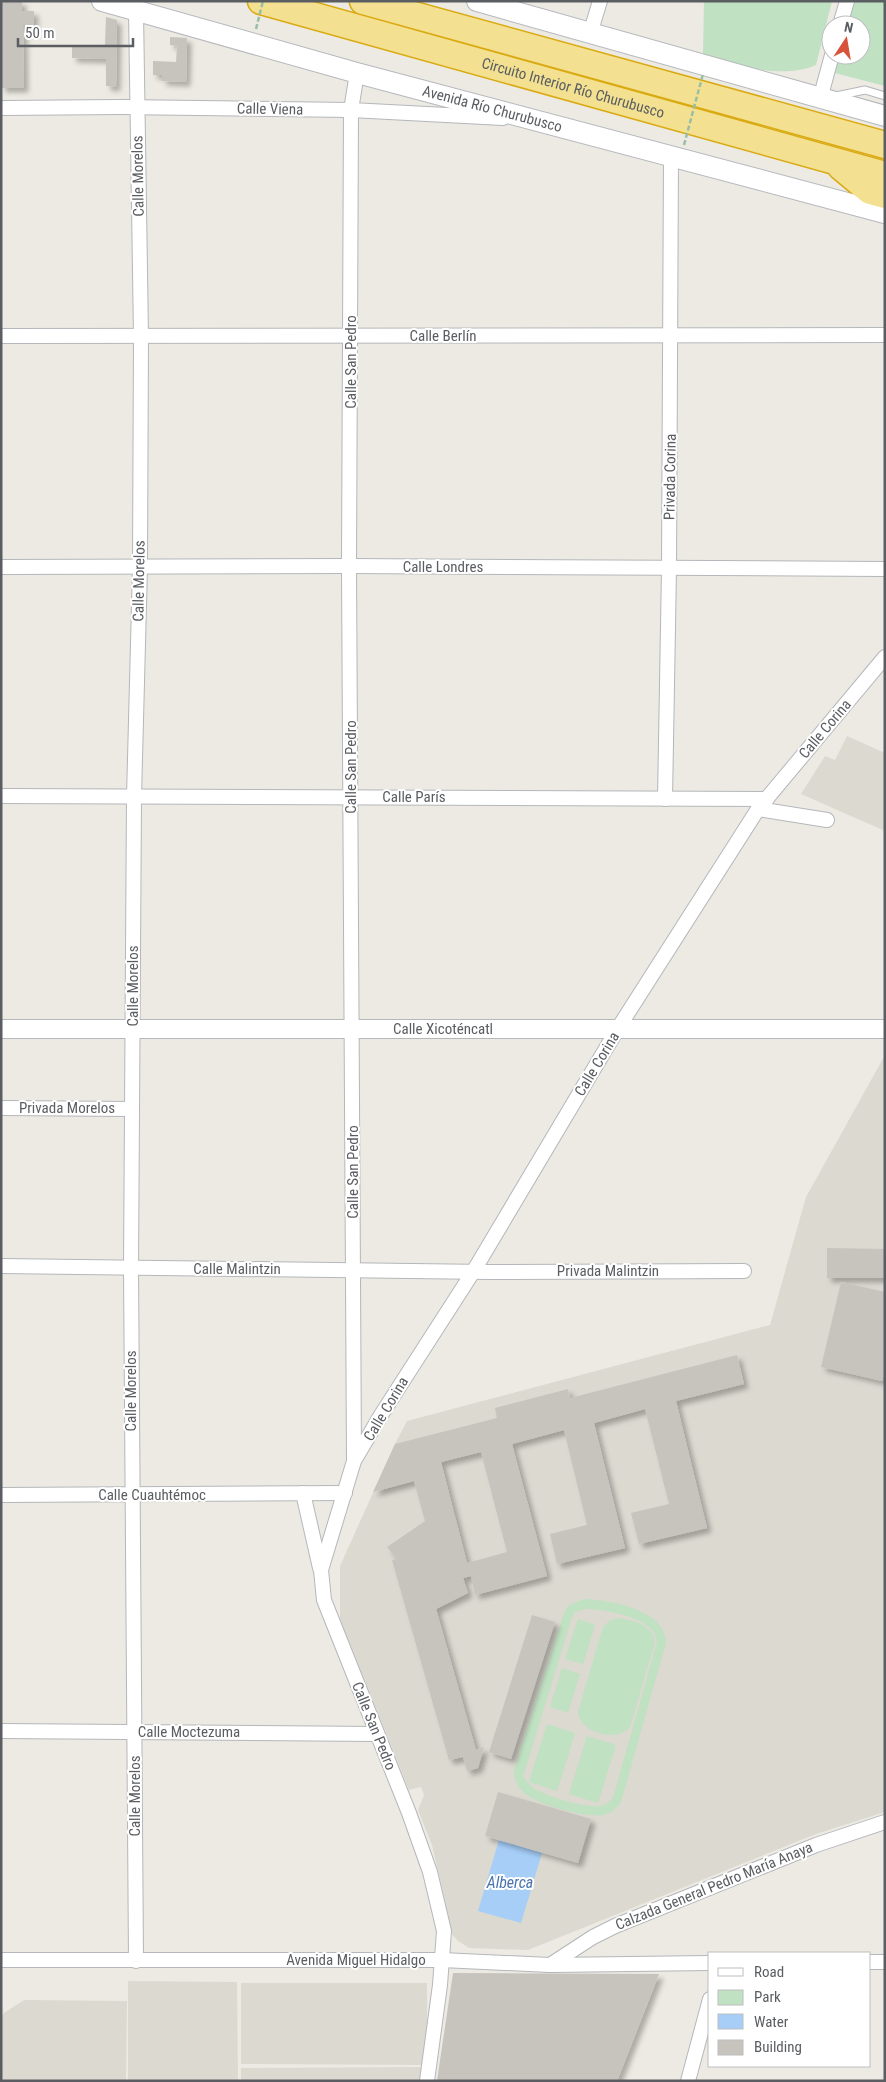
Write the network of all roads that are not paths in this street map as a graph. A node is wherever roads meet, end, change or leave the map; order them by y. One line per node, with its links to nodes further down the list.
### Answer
1 (102, 1): 7 (main road, Avenida Río Churubusco)
2 (262, 1): 21 (highway, Circuito Interior Río Churubusco)
3 (363, 1): 19 (highway, Circuito Interior Río Churubusco)
4 (477, 1): 9 (main road)
5 (600, 1): 9 (street)
6 (847, 1): 8 (street)
7 (136, 11): 11 (main road, Avenida Río Churubusco); 15 (street, Calle Morelos)
8 (843, 15)
9 (590, 34): 13 (main road)
10 (829, 65): 13 (street)
11 (357, 73): 16 (street, Calle San Pedro); 18 (main road, Avenida Río Churubusco)
12 (885, 96): 13 (lane)
13 (820, 99): 17 (main road)
14 (1, 108): 15 (street, Calle Viena)
15 (137, 108): 16 (street, Calle Viena); 27 (street, Calle Morelos)
16 (351, 110): 18 (street, Calle Viena); 28 (street, Calle San Pedro)
17 (885, 116)
18 (538, 120): 20 (main road, Avenida Río Churubusco)
19 (885, 145)
20 (677, 151): 24 (main road, Avenida Río Churubusco); 25 (street, Privada Corina)
21 (833, 160): 22 (highway, Circuito Interior Río Churubusco); 23 (highway)
22 (885, 175)
23 (885, 195)
24 (885, 213)
25 (671, 334): 28 (street, Calle Berlín); 29 (street, Calle Berlín); 33 (street, Privada Corina)
26 (1, 336): 27 (street, Calle Berlín)
27 (140, 336): 28 (street, Calle Berlín); 32 (street, Calle Morelos)
28 (351, 336): 30 (street, Calle San Pedro)
29 (885, 336)
30 (349, 566): 32 (street, Calle Londres); 33 (street, Calle Londres); 38 (street, Calle San Pedro)
31 (1, 567): 32 (street, Calle Londres)
32 (140, 567): 37 (street, Calle Morelos)
33 (669, 569): 34 (street, Calle Londres); 39 (street, Privada Corina)
34 (885, 569)
35 (885, 657): 40 (street, Calle Corina)
36 (1, 796): 37 (street, Calle París)
37 (134, 797): 38 (street, Calle París); 44 (street, Calle Morelos)
38 (351, 797): 39 (street, Calle París); 43 (street, Calle San Pedro)
39 (665, 799): 40 (street, Calle París)
40 (763, 804): 41 (street, Calle París); 45 (street, Calle Corina)
41 (827, 820)
42 (1, 1029): 44 (street, Calle Xicoténcatl)
43 (351, 1029): 44 (street, Calle Xicoténcatl); 45 (street, Calle Xicoténcatl); 51 (street, Calle San Pedro)
44 (133, 1030): 48 (street, Calle Morelos)
45 (617, 1030): 46 (street, Calle Xicoténcatl); 53 (street, Calle Corina)
46 (885, 1030)
47 (1, 1108): 48 (street, Privada Morelos)
48 (132, 1109): 50 (street, Calle Morelos)
49 (1, 1266): 50 (street, Calle Malintzin)
50 (131, 1268): 51 (street, Calle Malintzin); 58 (street, Calle Morelos)
51 (353, 1270): 53 (street, Calle Malintzin); 54 (street, Calle San Pedro)
52 (744, 1271): 53 (street, Privada Malintzin)
53 (473, 1272): 54 (street, Calle Corina)
54 (354, 1461): 56 (street, Calle Corina)
55 (303, 1493): 56 (street, Calle Cuauhtémoc); 58 (street, Calle Cuauhtémoc); 59 (street)
56 (345, 1493): 59 (street, Calle San Pedro)
57 (1, 1495): 58 (street, Calle Cuauhtémoc)
58 (131, 1495): 61 (street, Calle Morelos)
59 (321, 1570): 62 (street, Calle San Pedro)
60 (1, 1731): 61 (street, Calle Moctezuma)
61 (135, 1732): 62 (street, Calle Moctezuma); 66 (street, Calle Morelos)
62 (377, 1734): 65 (street, Calle San Pedro)
63 (885, 1822): 70 (street, Calzada General Pedro María Anaya)
64 (1, 1960): 66 (street, Avenida Miguel Hidalgo)
65 (442, 1960): 66 (street, Avenida Miguel Hidalgo); 70 (street, Avenida Miguel Hidalgo); 72 (street, Calle San Pedro)
66 (136, 1961)
67 (871, 1962): 68 (street)
68 (885, 1962)
69 (708, 1963): 70 (street, Avenida Miguel Hidalgo)
70 (550, 1966)
71 (708, 2006): 73 (street)
72 (427, 2081)
73 (688, 2081)

